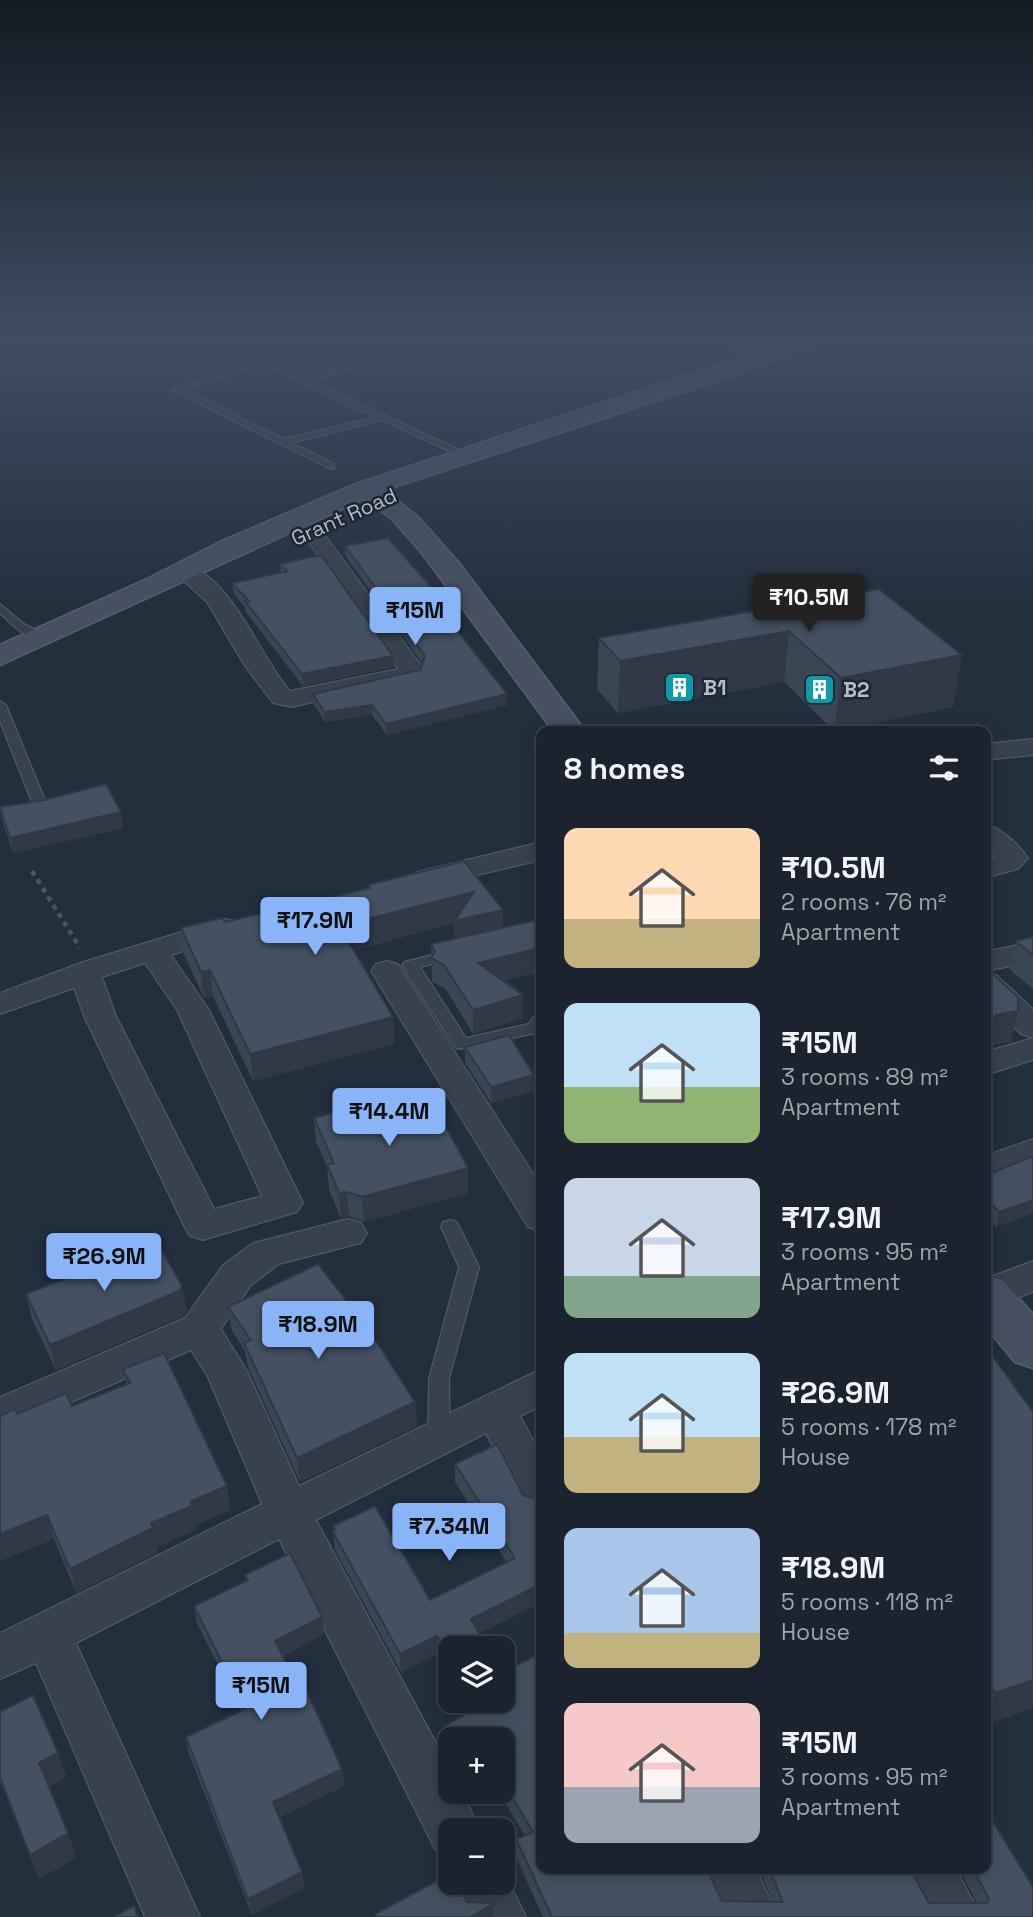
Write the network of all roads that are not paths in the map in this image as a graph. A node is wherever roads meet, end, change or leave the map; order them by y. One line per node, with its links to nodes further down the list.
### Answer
1 (255, 428): 6 (lane)
2 (338, 428): 6 (lane)
3 (409, 428): 7 (lane)
4 (550, 428): 7 (main road, Grant Road)
5 (576, 428): 9 (main road, Grant Road)
6 (283, 442): 8 (lane)
7 (467, 456): 9 (main road, Grant Road)
8 (331, 466)
9 (375, 494): 10 (main road, Grant Road); 11 (main road, Grant Road); 16 (main road)
10 (311, 530): 11 (main road, Grant Road); 11 (street)
11 (181, 579): 13 (main road, Grant Road)
12 (0, 607): 13 (lane)
13 (40, 637): 14 (main road, Grant Road)
14 (0, 656)
15 (0, 705): 19 (lane)
16 (566, 726)
17 (1033, 747): 18 (street)
18 (991, 751)
19 (42, 810)
20 (991, 838): 22 (street)
21 (536, 852): 23 (street)
22 (991, 867)
23 (395, 885)
24 (250, 921): 25 (street)
25 (152, 950): 29 (street); 29 (street)
26 (1033, 951): 28 (street)
27 (463, 953): 33 (lane)
28 (991, 961)
29 (89, 971): 32 (street)
30 (387, 971): 39 (street)
31 (991, 988): 34 (street)
32 (0, 1004)
33 (536, 1026)
34 (1033, 1027)
35 (1033, 1049): 36 (street)
36 (991, 1062)
37 (1033, 1152): 38 (street)
38 (991, 1168)
39 (536, 1209)
40 (450, 1227): 50 (lane)
41 (348, 1233): 45 (street)
42 (1033, 1276): 43 (street)
43 (991, 1292)
44 (991, 1300): 46 (main road)
45 (199, 1329): 49 (street); 52 (street)
46 (1033, 1348)
47 (536, 1388): 48 (street)
48 (495, 1409): 50 (street); 51 (street)
49 (0, 1416)
50 (439, 1437): 52 (street)
51 (536, 1489)
52 (288, 1512): 53 (street); 55 (street)
53 (47, 1633): 54 (street); 59 (street)
54 (0, 1657)
55 (447, 1818)
56 (730, 1874): 61 (street)
57 (929, 1874): 62 (street)
58 (487, 1895): 60 (street)
59 (173, 1917)
60 (499, 1917)
61 (751, 1917)
62 (954, 1917)

